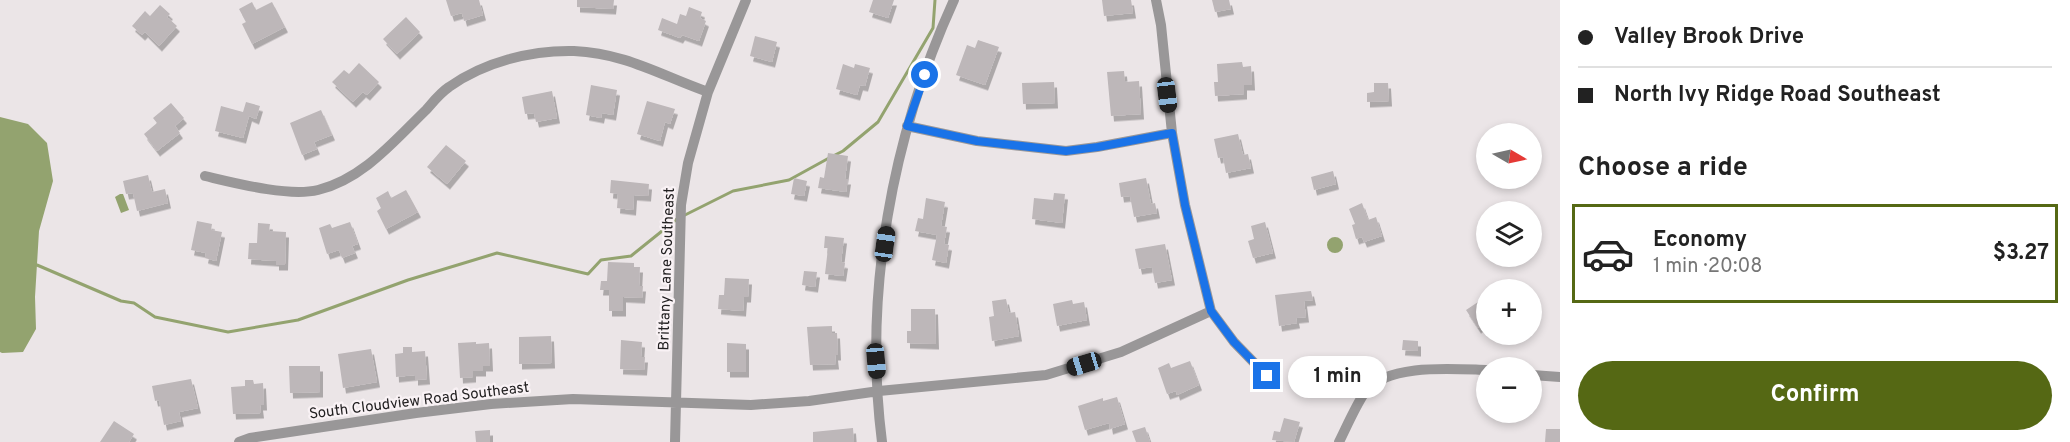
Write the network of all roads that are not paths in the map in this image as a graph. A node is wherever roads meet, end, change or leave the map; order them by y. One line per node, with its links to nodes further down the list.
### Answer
1 (746, 0): 4 (street, Brittany Lane Southeast)
2 (954, 0): 5 (street)
3 (1156, 0): 6 (street)
4 (708, 92): 7 (street); 14 (street, Brittany Lane Southeast)
5 (907, 126): 6 (street); 13 (street)
6 (1172, 133): 8 (street)
7 (205, 176)
8 (1211, 311): 11 (street); 13 (street, South Cloudview Road Southeast)
9 (1476, 370): 18 (street)
10 (1542, 375): 12 (street)
11 (1267, 376)
12 (1560, 376)
13 (879, 391): 14 (street, South Cloudview Road Southeast); 17 (street)
14 (676, 403): 15 (street, South Cloudview Road Southeast); 16 (street, Brittany Lane Southeast)
15 (239, 442)
16 (675, 442)
17 (882, 442)
18 (1339, 442)

